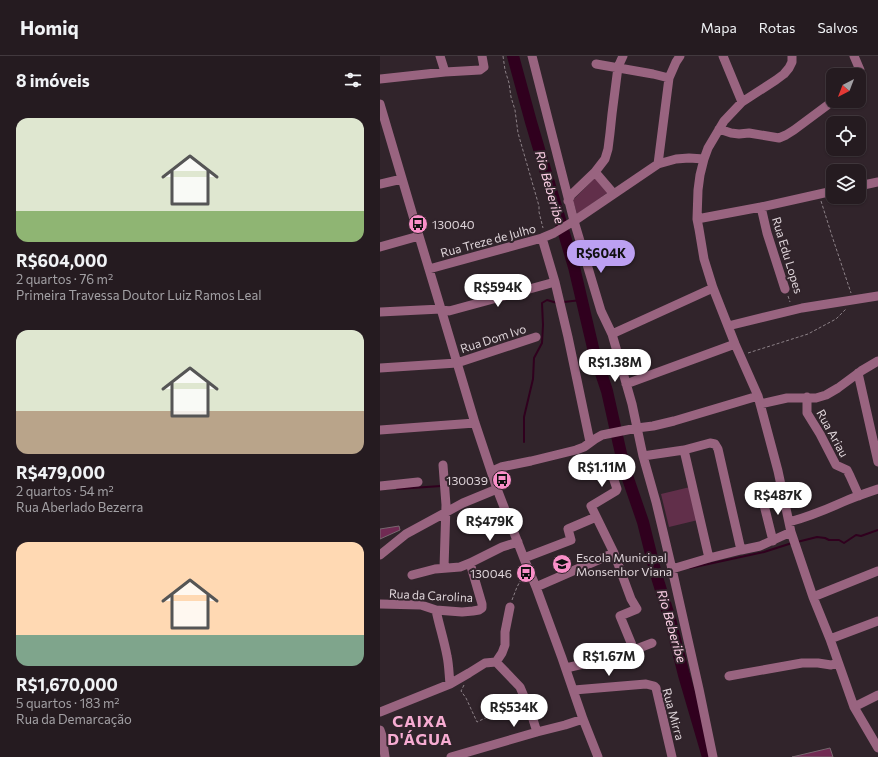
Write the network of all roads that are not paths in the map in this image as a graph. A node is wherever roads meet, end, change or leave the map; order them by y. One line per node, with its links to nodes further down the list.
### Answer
1 (440, 56): 12 (street)
2 (482, 56): 12 (street)
3 (532, 56): 29 (street)
4 (623, 56): 10 (street)
5 (680, 56): 13 (street)
6 (723, 56): 15 (street)
7 (792, 56): 15 (street)
8 (854, 56): 11 (street)
9 (596, 64): 10 (street)
10 (618, 67): 13 (street); 22 (street)
11 (859, 68)
12 (445, 72): 14 (street)
13 (669, 78): 21 (street)
14 (380, 79)
15 (742, 102): 19 (street)
16 (380, 104): 18 (street)
17 (826, 106): 19 (street)
18 (383, 128): 23 (street)
19 (719, 129): 20 (street)
20 (704, 159): 21 (street, Rua Treze de Julho); 31 (street)
21 (658, 164): 28 (street, Rua Treze de Julho)
22 (595, 172): 28 (street); 29 (street)
23 (402, 179): 25 (street); 33 (street)
24 (878, 182): 26 (street)
25 (380, 184)
26 (866, 185)
27 (826, 192): 30 (street)
28 (613, 193): 32 (street, Rua Treze de Julho)
29 (568, 201): 32 (street)
30 (761, 207): 31 (street); 39 (street, Rua Edu Lopes)
31 (697, 219): 38 (street)
32 (574, 221): 34 (street, Rua Treze de Julho); 44 (street)
33 (419, 236): 35 (street); 36 (street)
34 (547, 236): 36 (street, Rua Treze de Julho); 37 (street)
35 (380, 247)
36 (429, 269): 41 (street)
37 (555, 282): 41 (street); 57 (street)
38 (713, 288): 43 (street); 44 (street)
39 (786, 288)
40 (878, 296): 43 (street)
41 (441, 309): 42 (street); 48 (street)
42 (380, 312)
43 (728, 326): 46 (street)
44 (612, 334): 51 (street)
45 (536, 337): 48 (street, Rua Dom Ivo)
46 (735, 344): 51 (street); 53 (street)
47 (878, 361): 50 (street)
48 (458, 362): 49 (street, Rua Dom Ivo); 54 (street)
49 (380, 368)
50 (858, 373): 52 (street); 60 (street)
51 (626, 384): 55 (street)
52 (807, 398): 53 (street); 68 (street, Rua Ariau)
53 (759, 400): 55 (street); 72 (street)
54 (475, 423): 56 (street); 63 (street)
55 (637, 428): 57 (street); 59 (street)
56 (380, 430)
57 (590, 442): 63 (street)
58 (684, 450): 59 (street); 76 (street); 80 (street)
59 (643, 456): 83 (street)
60 (878, 462)
61 (443, 466): 70 (street)
62 (610, 468): 71 (street)
63 (492, 470): 66 (street)
64 (418, 482): 65 (street)
65 (380, 486)
66 (498, 489): 70 (street); 75 (street)
67 (878, 489): 68 (street)
68 (859, 496): 72 (street)
69 (762, 497): 74 (street)
70 (446, 513): 78 (street); 82 (street)
71 (596, 517): 77 (street); 79 (street)
72 (789, 522): 73 (street)
73 (794, 539): 74 (street); 87 (street)
74 (773, 541): 76 (street)
75 (518, 542): 79 (street); 81 (street)
76 (741, 550): 80 (street)
77 (614, 553): 86 (street); 94 (street)
78 (380, 555)
79 (524, 558): 86 (street)
80 (709, 558): 83 (street)
81 (470, 563): 82 (street); 90 (street, Rua da Carolina)
82 (444, 568): 85 (street)
83 (672, 569): 112 (street)
84 (878, 572): 87 (street)
85 (412, 575)
86 (536, 587): 97 (street)
87 (813, 597): 92 (street)
88 (380, 604): 90 (street, Rua da Carolina)
89 (510, 607): 95 (street)
90 (436, 610): 99 (street)
91 (878, 621): 92 (street)
92 (830, 639): 96 (street)
93 (652, 643): 94 (street)
94 (634, 650): 97 (street)
95 (496, 662): 99 (street); 106 (street)
96 (838, 663): 98 (street); 102 (street)
97 (566, 668): 100 (street)
98 (729, 676)
99 (450, 684): 103 (street)
100 (574, 690): 104 (street); 111 (street, Rua Mirra)
101 (878, 695): 102 (street)
102 (854, 707): 107 (street)
103 (380, 712)
104 (583, 719): 106 (street); 110 (street)
105 (380, 730): 108 (street)
106 (537, 732): 109 (street)
107 (878, 748)
108 (385, 757)
109 (451, 757)
110 (598, 757)
111 (672, 757)
112 (713, 757)

